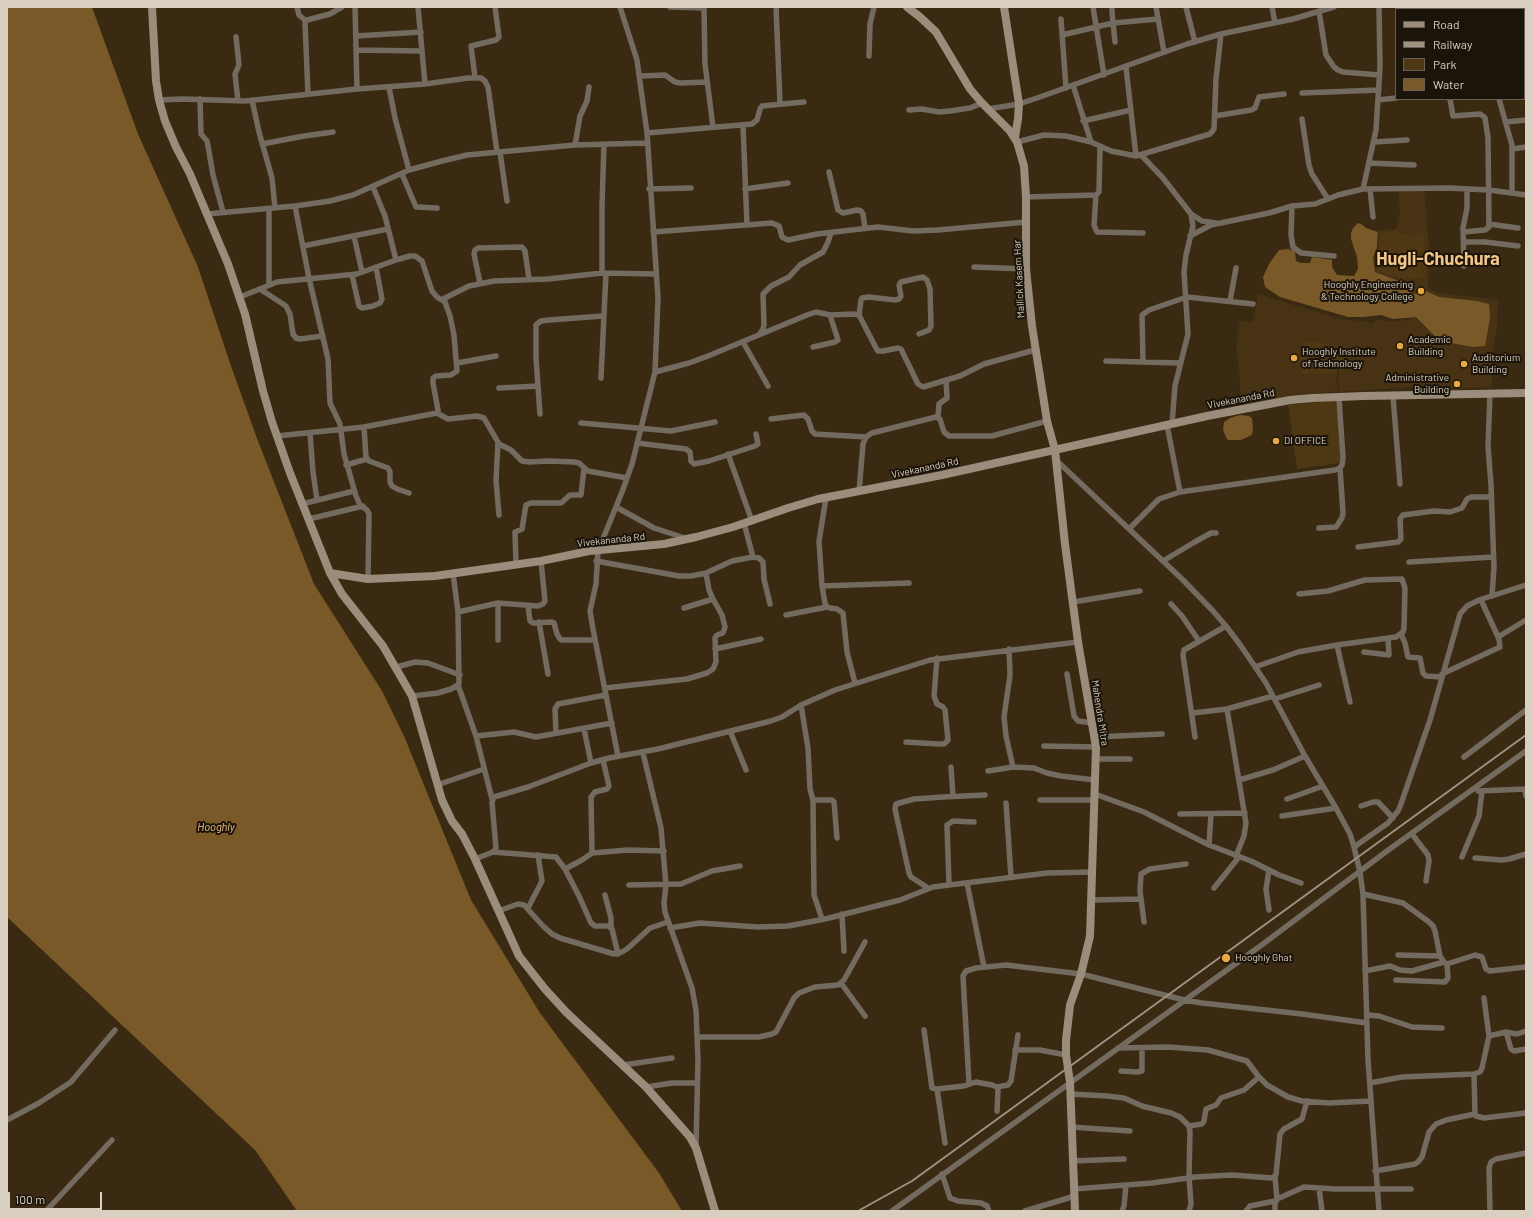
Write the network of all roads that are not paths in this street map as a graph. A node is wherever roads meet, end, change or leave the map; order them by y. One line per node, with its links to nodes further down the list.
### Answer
1 (152, 7): 58 (street)
2 (297, 7): 25 (street)
3 (342, 7): 25 (street)
4 (356, 7): 32 (street)
5 (418, 7): 29 (street)
6 (495, 7): 44 (street)
7 (620, 7): 43 (street)
8 (670, 7): 20 (street)
9 (776, 7): 66 (street)
10 (874, 7): 39 (street)
11 (907, 7): 65 (street)
12 (1004, 7): 67 (street)
13 (1093, 7): 28 (street)
14 (1112, 7): 26 (street)
15 (1156, 7): 24 (street)
16 (1186, 7): 35 (street)
17 (1272, 7): 27 (street)
18 (1334, 7): 22 (street)
19 (1379, 7): 42 (street)
20 (704, 8): 45 (street)
21 (1310, 10): 22 (street); 27 (street)
22 (1319, 11): 42 (street)
23 (1060, 19): 31 (street)
24 (1158, 19): 26 (street); 38 (street)
25 (306, 21): 54 (street)
26 (1113, 23): 28 (street); 34 (street)
27 (1275, 23): 30 (street)
28 (1096, 27): 31 (street); 41 (street)
29 (421, 32): 32 (street); 37 (street)
30 (1221, 34): 35 (street); 71 (street)
31 (1062, 35): 50 (street)
32 (356, 36): 36 (street)
33 (236, 38): 63 (street)
34 (1115, 42)
35 (1195, 42): 38 (street)
36 (356, 50): 37 (street); 51 (street)
37 (422, 52): 46 (street)
38 (1164, 52): 40 (street)
39 (868, 56)
40 (1126, 67): 41 (street); 70 (street)
41 (1104, 75): 47 (street)
42 (1379, 75): 52 (street)
43 (640, 76): 45 (street); 79 (street)
44 (475, 77): 46 (street); 91 (street)
45 (706, 82): 77 (street)
46 (425, 84): 48 (street)
47 (1073, 86): 50 (street); 74 (street)
48 (388, 87): 51 (street); 95 (street)
49 (589, 87): 87 (street)
50 (1066, 88): 67 (street)
51 (357, 89): 54 (street)
52 (1378, 90): 53 (street); 60 (street)
53 (1302, 93)
54 (308, 94): 59 (street)
55 (1284, 94): 71 (street)
56 (1395, 98): 60 (street)
57 (200, 99): 58 (street); 63 (street); 117 (street)
58 (159, 100): 118 (street)
59 (252, 100): 63 (street); 85 (street)
60 (1378, 100): 83 (street)
61 (1450, 100): 106 (street)
62 (1499, 100): 75 (street)
63 (238, 101)
64 (804, 102): 66 (street)
65 (982, 102): 68 (street); 69 (street)
66 (780, 104): 76 (street)
67 (1019, 104): 68 (street); 80 (street)
68 (988, 108): 80 (street)
69 (908, 110)
70 (1131, 110): 74 (street); 92 (street)
71 (1215, 116): 92 (street)
72 (1302, 119): 111 (street)
73 (1526, 120): 75 (street)
74 (1083, 121): 82 (street)
75 (1506, 122): 90 (street)
76 (743, 125): 77 (street); 103 (street)
77 (712, 127): 79 (street)
78 (333, 132): 85 (street)
79 (646, 133): 84 (street)
80 (1016, 140): 82 (street); 110 (street, Mallick Kasem Har)
81 (1407, 140): 83 (street)
82 (1091, 142): 89 (street)
83 (1374, 142): 93 (street)
84 (647, 143): 86 (street); 102 (street)
85 (262, 144): 115 (street)
86 (604, 144): 87 (street); 145 (street)
87 (575, 145): 91 (street)
88 (1526, 147): 90 (street)
89 (1100, 148): 92 (street); 108 (street)
90 (1512, 149): 107 (street)
91 (499, 152): 95 (street); 112 (street)
92 (1138, 156): 119 (street)
93 (1369, 163): 94 (street); 104 (street)
94 (1414, 165)
95 (409, 170): 97 (street)
96 (829, 172): 125 (street)
97 (402, 174): 99 (street); 116 (street)
98 (788, 183): 103 (street)
99 (373, 187): 113 (street); 127 (street)
100 (691, 188): 102 (street)
101 (1467, 188): 105 (street); 106 (street); 129 (street)
102 (650, 189): 128 (street)
103 (745, 189): 124 (street)
104 (1363, 189): 105 (street); 111 (street)
105 (1370, 189): 120 (street)
106 (1489, 190): 107 (street); 123 (street)
107 (1512, 193): 109 (street)
108 (1096, 195): 110 (street); 131 (street)
109 (1526, 195)
110 (1026, 197): 121 (street, Mallick Kasem Har)
111 (1328, 199): 114 (street)
112 (507, 201)
113 (295, 206): 115 (street); 135 (street)
114 (1292, 206): 122 (street); 137 (street)
115 (272, 208): 117 (street); 151 (street)
116 (437, 208)
117 (223, 212): 118 (street)
118 (207, 214): 153 (street)
119 (1191, 214): 122 (street); 133 (street)
120 (1373, 217)
121 (1026, 222): 125 (street); 143 (street, Mallick Kasem Har)
122 (1220, 224): 133 (street)
123 (1489, 224): 126 (street); 129 (street)
124 (747, 225): 128 (street); 130 (street)
125 (865, 228): 130 (street)
126 (1518, 228)
127 (388, 229): 132 (street); 138 (street)
128 (653, 232): 146 (street)
129 (1463, 232): 134 (street)
130 (831, 233): 162 (street)
131 (1143, 233)
132 (354, 236): 135 (street); 144 (street)
133 (1190, 236): 154 (street)
134 (1464, 242): 136 (street); 139 (street)
135 (303, 246): 148 (street)
136 (1518, 246)
137 (1334, 256)
138 (396, 260): 140 (street); 155 (street)
139 (1464, 266)
140 (376, 267): 144 (street); 147 (street)
141 (974, 267): 143 (street)
142 (1236, 268): 156 (street)
143 (1026, 269): 166 (street, Mallick Kasem Har)
144 (362, 272): 147 (street)
145 (604, 273): 146 (street); 149 (street); 160 (street)
146 (656, 274): 172 (street)
147 (352, 275): 148 (street)
148 (309, 278): 151 (street); 163 (street)
149 (529, 279): 150 (street); 150 (street)
150 (480, 283): 155 (street)
151 (269, 284): 152 (street)
152 (260, 289): 153 (street); 163 (street)
153 (240, 297): 195 (street)
154 (1187, 297): 156 (street); 169 (street); 171 (street)
155 (443, 299): 170 (street)
156 (1230, 301): 157 (street)
157 (1253, 304)
158 (830, 315): 159 (street); 162 (street); 165 (street)
159 (859, 315): 161 (street); 174 (street)
160 (603, 316): 173 (street); 175 (street)
161 (919, 334)
162 (759, 335): 164 (street)
163 (323, 336): 192 (street)
164 (743, 342): 172 (street); 176 (street)
165 (813, 347)
166 (1035, 350): 174 (street); 186 (street, Mallick Kasem Har)
167 (496, 356): 170 (street)
168 (1106, 361): 169 (street)
169 (1143, 361): 171 (street)
170 (457, 363): 182 (street)
171 (1180, 363): 189 (street)
172 (655, 372): 191 (street)
173 (601, 378)
174 (946, 380): 184 (street)
175 (538, 386): 177 (street); 183 (street)
176 (768, 386)
177 (499, 388)
178 (1526, 393): 179 (street, Vivekananda Rd)
179 (1490, 394): 180 (street, Vivekananda Rd); 212 (street)
180 (1393, 396): 181 (street, Vivekananda Rd); 207 (street)
181 (1340, 398): 189 (street, Vivekananda Rd); 204 (street)
182 (437, 413): 190 (street); 197 (street)
183 (540, 414)
184 (938, 418): 186 (street); 196 (street)
185 (771, 419): 196 (street)
186 (1047, 421): 199 (street, Mahendra Mitra)
187 (714, 422): 191 (street)
188 (581, 423): 191 (street)
189 (1170, 425): 199 (street, Vivekananda Rd); 210 (street)
190 (364, 427): 192 (street); 201 (street)
191 (642, 427): 198 (street)
192 (340, 430): 193 (street); 203 (street)
193 (310, 433): 195 (street); 214 (street)
194 (756, 434): 200 (street)
195 (277, 436): 215 (street)
196 (866, 437): 209 (street)
197 (498, 442): 205 (street); 218 (street)
198 (637, 444): 200 (street); 206 (street)
199 (1055, 450): 202 (street, Mahendra Mitra); 209 (street, Vivekananda Rd)
200 (728, 454): 220 (street)
201 (367, 459): 203 (street); 211 (street)
202 (1056, 460): 223 (street); 247 (street, Mahendra Mitra)
203 (346, 465): 208 (street)
204 (1340, 468): 210 (street); 222 (street)
205 (584, 469): 206 (street); 234 (street)
206 (627, 478): 217 (street)
207 (1400, 484)
208 (354, 491): 214 (street); 216 (street)
209 (858, 492): 213 (street, Vivekananda Rd)
210 (1180, 492): 223 (street)
211 (409, 493)
212 (1491, 497): 226 (street); 229 (street)
213 (826, 498): 220 (street, Vivekananda Rd); 241 (street)
214 (317, 500): 215 (street)
215 (302, 504): 219 (street)
216 (363, 506): 219 (street); 238 (street)
217 (616, 508): 225 (street); 227 (street)
218 (499, 515)
219 (308, 519): 235 (street)
220 (752, 521): 221 (street, Vivekananda Rd)
221 (744, 523): 225 (street, Vivekananda Rd); 228 (street)
222 (1319, 528)
223 (1128, 529): 232 (street)
224 (1216, 533): 232 (street)
225 (688, 539): 227 (street, Vivekananda Rd)
226 (1358, 547)
227 (598, 551): 230 (street, Vivekananda Rd); 231 (street)
228 (753, 557): 237 (street); 249 (street)
229 (1493, 558): 233 (street); 244 (street)
230 (541, 561): 234 (street, Vivekananda Rd); 251 (street)
231 (596, 561): 237 (street); 264 (street)
232 (1163, 561): 258 (street)
233 (1409, 562)
234 (516, 564): 236 (street, Vivekananda Rd)
235 (330, 573): 238 (street, Vivekananda Rd); 272 (street)
236 (453, 573): 238 (street, Vivekananda Rd); 254 (street)
237 (706, 573): 245 (street)
238 (368, 579)
239 (909, 583): 241 (street)
240 (1526, 585): 244 (street)
241 (822, 586): 252 (street)
242 (1140, 591): 247 (street)
243 (1299, 594): 259 (street)
244 (1492, 596): 246 (street)
245 (712, 599): 253 (street); 268 (street)
246 (1481, 600): 260 (street); 277 (street)
247 (1074, 602): 266 (street, Mahendra Mitra)
248 (498, 603): 251 (street); 254 (street); 263 (street)
249 (770, 604)
250 (1171, 604): 265 (street)
251 (528, 605): 257 (street)
252 (827, 607): 255 (street); 278 (street)
253 (684, 608)
254 (458, 612): 276 (street)
255 (786, 615)
256 (1526, 620): 260 (street)
257 (539, 622): 264 (street); 274 (street)
258 (1226, 626): 265 (street); 273 (street)
259 (1401, 634): 261 (street); 277 (street)
260 (1498, 637): 277 (street)
261 (1388, 638): 267 (street); 270 (street)
262 (761, 639): 268 (street)
263 (498, 640)
264 (595, 640): 281 (street)
265 (1198, 641): 288 (street)
266 (1078, 642): 269 (street); 289 (street, Mahendra Mitra)
267 (1337, 645): 273 (street); 284 (street)
268 (715, 649): 281 (street)
269 (1009, 650): 271 (street); 311 (street)
270 (1364, 652)
271 (936, 658): 278 (street); 298 (street)
272 (397, 667): 276 (street); 282 (street)
273 (1255, 667): 283 (street)
274 (548, 674)
275 (1067, 674): 289 (street)
276 (460, 675): 279 (street)
277 (1442, 675): 337 (street)
278 (855, 683): 285 (street)
279 (458, 685): 282 (street); 295 (street)
280 (1319, 685): 283 (street)
281 (606, 691): 290 (street); 293 (street)
282 (412, 696): 317 (street)
283 (1274, 697): 286 (street); 304 (street)
284 (1350, 702)
285 (801, 705): 292 (street); 328 (street)
286 (1227, 709): 288 (street); 316 (street)
287 (1526, 710): 305 (street)
288 (1193, 713): 297 (street)
289 (1093, 723): 296 (street, Mahendra Mitra)
290 (612, 724): 291 (street); 303 (street)
291 (584, 729): 293 (street); 309 (street)
292 (730, 731): 302 (street); 313 (street)
293 (556, 733): 295 (street)
294 (1162, 734): 296 (street)
295 (476, 736): 312 (street)
296 (1095, 737): 300 (street, Mahendra Mitra)
297 (1195, 737)
298 (906, 742)
299 (1044, 746): 300 (street)
300 (1096, 747): 306 (street, Mahendra Mitra)
301 (1526, 751): 320 (street)
302 (643, 753): 303 (street); 343 (street)
303 (618, 756): 308 (street)
304 (1305, 756): 316 (street); 318 (street)
305 (1464, 757)
306 (1096, 759): 307 (street); 315 (street, Mahendra Mitra)
307 (1130, 759)
308 (603, 760): 309 (street); 345 (street)
309 (591, 763): 326 (street)
310 (951, 767): 323 (street)
311 (1013, 767): 314 (street); 315 (street)
312 (484, 770): 317 (street); 326 (street)
313 (746, 770)
314 (988, 771)
315 (1096, 780): 325 (street, Mahendra Mitra)
316 (1239, 780): 333 (street)
317 (436, 785): 351 (street)
318 (1323, 786): 327 (street); 332 (street)
319 (1526, 789): 321 (street); 324 (street)
320 (1470, 791): 321 (street); 339 (street)
321 (1482, 791): 349 (street)
322 (985, 795): 323 (street)
323 (953, 796): 365 (street)
324 (1526, 796)
325 (1095, 797): 329 (street); 341 (street); 356 (street, Mahendra Mitra)
326 (492, 799): 344 (street)
327 (1287, 799)
328 (812, 800): 340 (street); 375 (street)
329 (1040, 800)
330 (1006, 803): 358 (street)
331 (1361, 806): 337 (street)
332 (1336, 808): 336 (street); 342 (street)
333 (1245, 813): 335 (street); 348 (street)
334 (1180, 814): 335 (street)
335 (1210, 814): 341 (street)
336 (1282, 816)
337 (1393, 818): 342 (street)
338 (974, 822): 362 (street)
339 (1412, 834): 357 (street); 359 (street)
340 (837, 838)
341 (1210, 845): 348 (street)
342 (1354, 847): 357 (street)
343 (664, 851): 345 (street); 364 (street)
344 (493, 852): 347 (street); 351 (street)
345 (592, 853): 354 (street)
346 (1526, 854): 350 (street)
347 (538, 855): 354 (street); 371 (street)
348 (1237, 856): 355 (street); 366 (street)
349 (1462, 857)
350 (1475, 858)
351 (475, 859): 373 (street)
352 (1186, 864): 369 (street)
353 (740, 866): 364 (street)
354 (565, 869): 378 (street)
355 (1268, 870): 361 (street); 372 (street)
356 (1092, 872): 358 (street); 370 (street, Mahendra Mitra)
357 (1360, 872): 367 (street); 392 (street)
358 (1011, 877): 360 (street)
359 (1426, 881)
360 (967, 883): 362 (street); 385 (street)
361 (1301, 883)
362 (949, 884): 365 (street)
363 (629, 885): 364 (street)
364 (666, 885): 377 (street)
365 (928, 888): 374 (street)
366 (1214, 888)
367 (1363, 894): 383 (street); 387 (street)
368 (605, 895): 378 (street)
369 (1141, 899): 370 (street); 376 (street)
370 (1092, 900): 388 (street, Mahendra Mitra)
371 (528, 908): 373 (street); 381 (street)
372 (1269, 910)
373 (498, 911): 410 (street)
374 (842, 914): 375 (street); 380 (street)
375 (822, 919): 377 (street)
376 (1144, 922)
377 (669, 925): 381 (street); 403 (street)
378 (611, 928): 381 (street)
379 (865, 942): 390 (street)
380 (844, 951)
381 (618, 954)
382 (1398, 955): 383 (street)
383 (1440, 956): 384 (street)
384 (1446, 963): 386 (street); 387 (street); 389 (street)
385 (984, 967): 388 (street); 416 (street)
386 (1526, 967)
387 (1365, 971): 393 (street)
388 (1081, 974): 392 (street); 408 (street, Mahendra Mitra)
389 (1396, 980)
390 (841, 983): 394 (street); 403 (street)
391 (1484, 998): 402 (street)
392 (1184, 1000): 395 (street); 404 (street)
393 (1367, 1015): 395 (street); 396 (street)
394 (865, 1016)
395 (1367, 1023): 417 (street)
396 (1442, 1028)
397 (115, 1030): 427 (street)
398 (924, 1030): 420 (street)
399 (1526, 1031): 400 (street)
400 (1506, 1032): 402 (street); 406 (street)
401 (1018, 1035): 407 (street)
402 (1489, 1036): 412 (street)
403 (697, 1037): 415 (street)
404 (1118, 1048): 405 (street); 414 (street)
405 (1142, 1048): 411 (street); 413 (street)
406 (1526, 1049)
407 (1015, 1050): 408 (street); 419 (street)
408 (1066, 1055): 414 (street, Mahendra Mitra)
409 (672, 1058): 410 (street)
410 (623, 1065): 418 (street)
411 (1122, 1071)
412 (1474, 1074): 417 (street); 426 (street)
413 (1259, 1077): 423 (street); 428 (street)
414 (1070, 1082): 421 (street, Mahendra Mitra); 438 (street)
415 (697, 1083): 418 (street); 433 (street)
416 (969, 1083): 419 (street); 420 (street)
417 (1370, 1083): 422 (street)
418 (646, 1087): 433 (street)
419 (998, 1088): 424 (street)
420 (937, 1089): 432 (street)
421 (1070, 1094): 428 (street); 429 (street, Mahendra Mitra)
422 (1371, 1100): 423 (street); 437 (street)
423 (1307, 1101): 440 (street)
424 (997, 1112)
425 (1526, 1113): 426 (street)
426 (1475, 1114): 437 (street)
427 (7, 1120)
428 (1189, 1126): 439 (street)
429 (1071, 1128): 430 (street); 436 (street, Mahendra Mitra)
430 (1130, 1131)
431 (112, 1140): 447 (street)
432 (945, 1143)
433 (696, 1148): 448 (street)
434 (1526, 1153): 459 (street)
435 (1124, 1158): 436 (street)
436 (1072, 1162): 445 (street, Mahendra Mitra)
437 (1375, 1171): 444 (street)
438 (942, 1174): 449 (street); 450 (street)
439 (1189, 1177): 440 (street); 441 (street); 454 (street)
440 (1275, 1177): 446 (street)
441 (1126, 1185): 445 (street); 453 (street)
442 (1319, 1188): 444 (street); 446 (street); 457 (street)
443 (1411, 1188): 444 (street)
444 (1377, 1190): 458 (street)
445 (1074, 1193): 451 (street); 452 (street, Mahendra Mitra)
446 (1276, 1200): 455 (street); 456 (street)
447 (46, 1211)
448 (715, 1211)
449 (892, 1211)
450 (989, 1211)
451 (1025, 1211)
452 (1075, 1211)
453 (1122, 1211)
454 (1189, 1211)
455 (1246, 1211)
456 (1275, 1211)
457 (1322, 1211)
458 (1379, 1211)
459 (1490, 1211)

